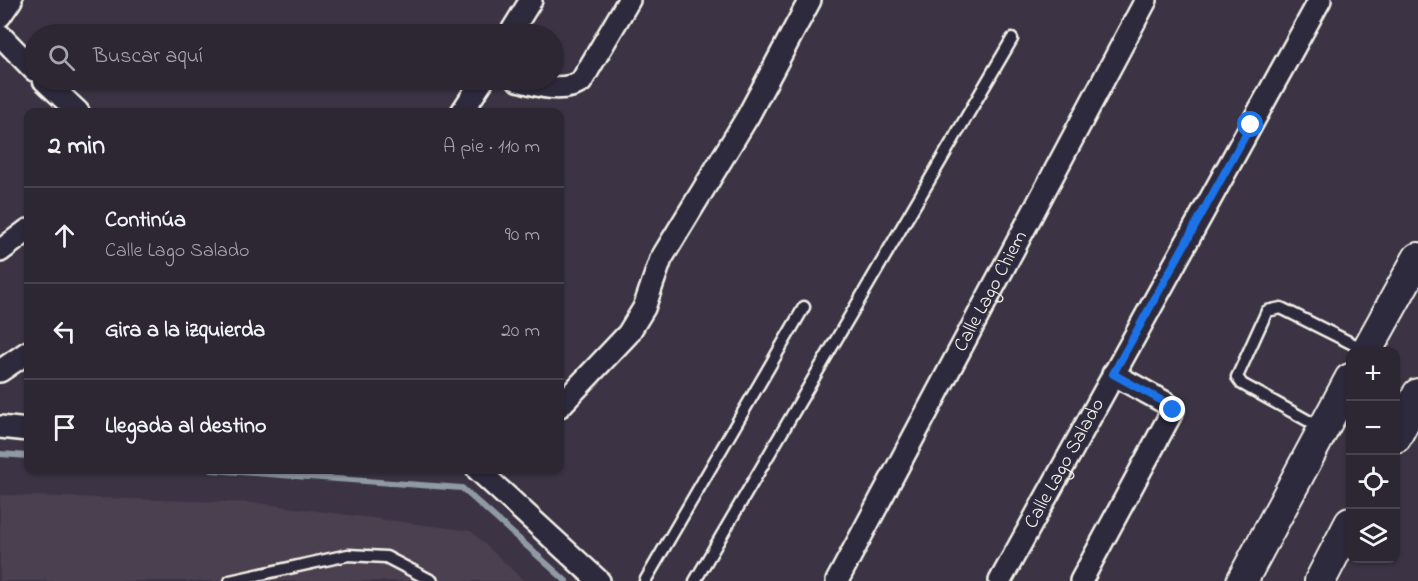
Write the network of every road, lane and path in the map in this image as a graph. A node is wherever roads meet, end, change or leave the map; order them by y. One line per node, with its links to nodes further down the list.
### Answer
1 (11, 0): 7 (street)
2 (531, 0): 8 (street)
3 (629, 0): 12 (street)
4 (810, 0): 28 (street)
5 (1146, 0): 40 (street, Calle Lago Chiem)
6 (1320, 0): 25 (street, Calle Lago Salado)
7 (0, 16)
8 (516, 24)
9 (0, 36): 11 (street)
10 (1012, 39): 39 (lane)
11 (24, 60)
12 (564, 88)
13 (55, 90): 15 (street)
14 (476, 90): 16 (street)
15 (74, 108)
16 (465, 108)
17 (24, 233): 18 (street)
18 (0, 251)
19 (1418, 258): 22 (main road)
20 (804, 307): 38 (lane)
21 (1358, 347): 31 (lane)
22 (1368, 347)
23 (24, 355): 24 (street)
24 (0, 371)
25 (1113, 374): 41 (street, Calle Lago Salado); 42 (street)
26 (1346, 386): 31 (main road)
27 (1418, 394): 30 (main road)
28 (564, 402)
29 (0, 427): 32 (street)
30 (1400, 428)
31 (1323, 429): 43 (main road)
32 (24, 430)
33 (482, 474): 37 (street)
34 (1346, 531): 44 (main road)
35 (230, 581): 36 (lane)
36 (432, 581)
37 (599, 581)
38 (645, 581)
39 (694, 581)
40 (837, 581)
41 (1000, 581)
42 (1081, 581)
43 (1242, 581)
44 (1320, 581)

